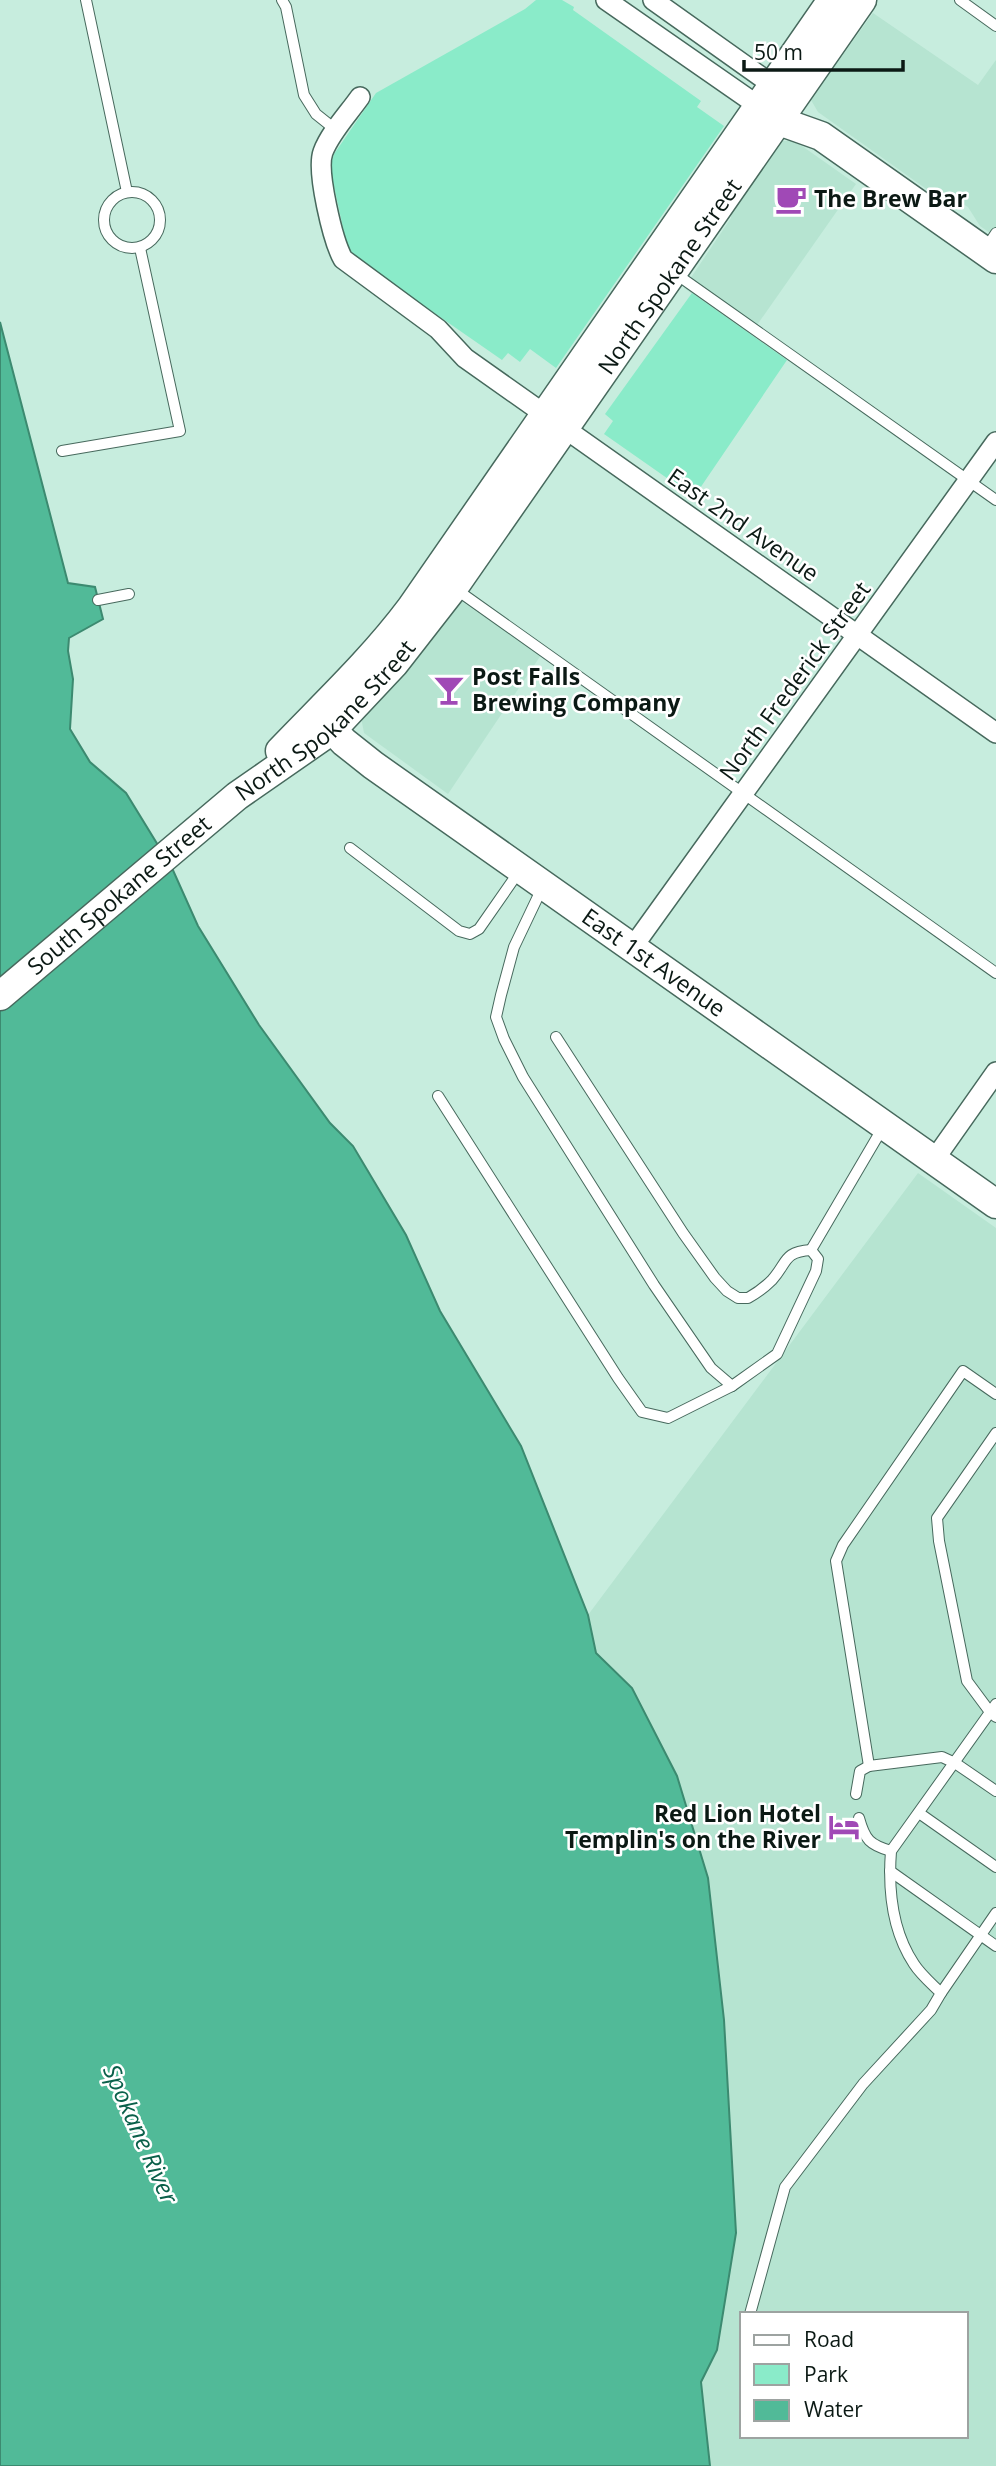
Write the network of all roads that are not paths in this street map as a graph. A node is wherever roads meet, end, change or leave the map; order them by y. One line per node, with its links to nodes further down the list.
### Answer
1 (86, 0): 12 (lane)
2 (282, 0): 11 (lane)
3 (606, 0): 10 (street)
4 (653, 0): 10 (street)
5 (832, 0): 10 (main road, North Spokane Street)
6 (862, 0): 10 (main road, North Spokane Street)
7 (960, 0): 8 (lane)
8 (996, 26)
9 (359, 97): 11 (street, East 2nd Avenue)
10 (777, 103): 14 (main road); 15 (main road, North Spokane Street); 16 (main road, North Spokane Street)
11 (337, 130): 16 (street, East 2nd Avenue)
12 (127, 192): 13 (lane); 13 (lane)
13 (140, 248): 18 (lane)
14 (992, 248)
15 (674, 272): 16 (main road, North Spokane Street); 19 (lane)
16 (555, 422): 21 (main road, North Spokane Street); 24 (street, East 2nd Avenue); 25 (main road, North Spokane Street)
17 (996, 442): 19 (street, North Frederick Street)
18 (62, 451)
19 (969, 481): 20 (lane); 24 (street, North Frederick Street)
20 (996, 500)
21 (454, 587): 25 (main road, North Spokane Street); 27 (lane)
22 (129, 594): 23 (lane)
23 (99, 600)
24 (857, 636): 26 (street, East 2nd Avenue); 27 (street, North Frederick Street)
25 (324, 722): 28 (main road, North Spokane Street); 30 (main road, East 1st Avenue)
26 (996, 733)
27 (743, 795): 32 (street, North Frederick Street); 33 (lane)
28 (237, 796): 34 (main road, South Spokane Street)
29 (350, 848): 30 (lane)
30 (521, 869): 31 (main road, East 1st Avenue)
31 (544, 886): 32 (main road, East 1st Avenue); 42 (lane)
32 (632, 948): 38 (main road, East 1st Avenue)
33 (996, 973)
34 (0, 996)
35 (556, 1037): 41 (lane)
36 (996, 1072): 39 (street)
37 (438, 1096): 42 (lane)
38 (884, 1125): 39 (main road, East 1st Avenue); 41 (lane)
39 (934, 1160): 40 (main road, East 1st Avenue)
40 (996, 1204)
41 (811, 1250): 42 (lane)
42 (732, 1386)
43 (996, 1395): 47 (lane)
44 (996, 1433): 45 (lane)
45 (994, 1711): 46 (lane)
46 (955, 1763): 47 (lane); 48 (lane); 50 (lane)
47 (869, 1766): 49 (lane)
48 (996, 1791)
49 (856, 1794)
50 (919, 1813): 52 (lane); 53 (lane)
51 (859, 1818): 52 (lane)
52 (891, 1852): 54 (lane)
53 (996, 1867)
54 (890, 1871): 56 (lane); 58 (lane)
55 (996, 1913): 56 (lane)
56 (981, 1935): 57 (lane); 58 (lane)
57 (996, 1946)
58 (941, 1993): 59 (lane)
59 (751, 2312)

